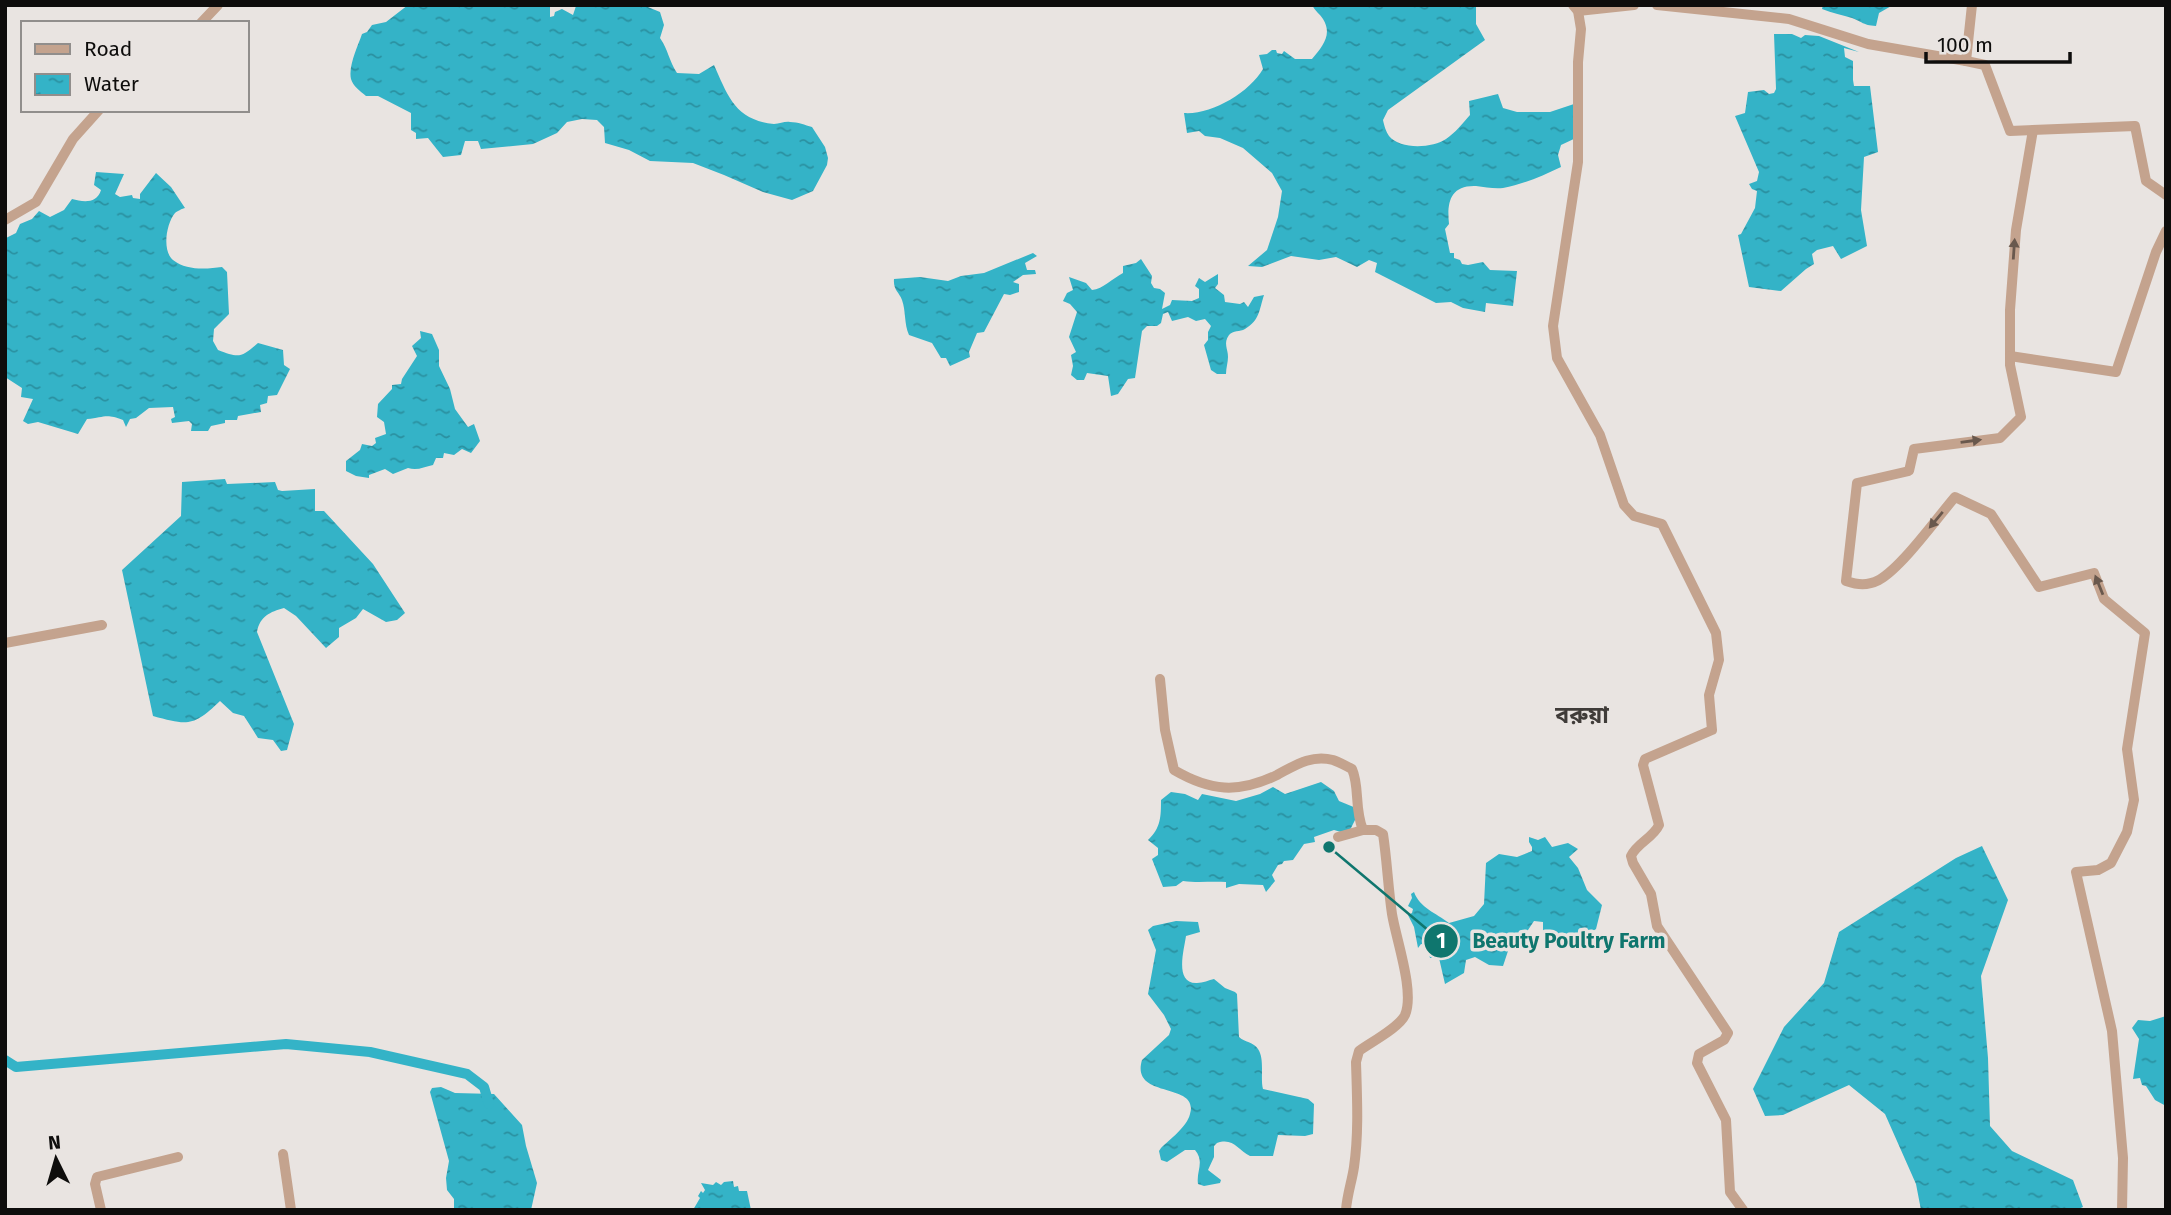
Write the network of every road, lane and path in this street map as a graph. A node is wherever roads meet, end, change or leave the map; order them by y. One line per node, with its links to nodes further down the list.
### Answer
1 (218, 5): 6 (street)
2 (1634, 5): 5 (street)
3 (1657, 5): 7 (street)
4 (1972, 5): 7 (street)
5 (1575, 8): 24 (street)
6 (203, 21)
7 (1966, 61): 9 (street)
8 (97, 112): 11 (street)
9 (2033, 130): 10 (street); 13 (street, one-way to 9)
10 (2166, 195)
11 (5, 220)
12 (2166, 231): 13 (street)
13 (2010, 356): 25 (street, one-way to 13)
14 (102, 625): 15 (street)
15 (5, 643)
16 (1160, 679): 17 (street)
17 (1363, 830): 18 (street); 23 (street)
18 (1338, 837)
19 (283, 1154): 22 (street)
20 (178, 1157): 21 (street)
21 (100, 1210)
22 (291, 1210)
23 (1346, 1210)
24 (1743, 1210)
25 (2122, 1210)

